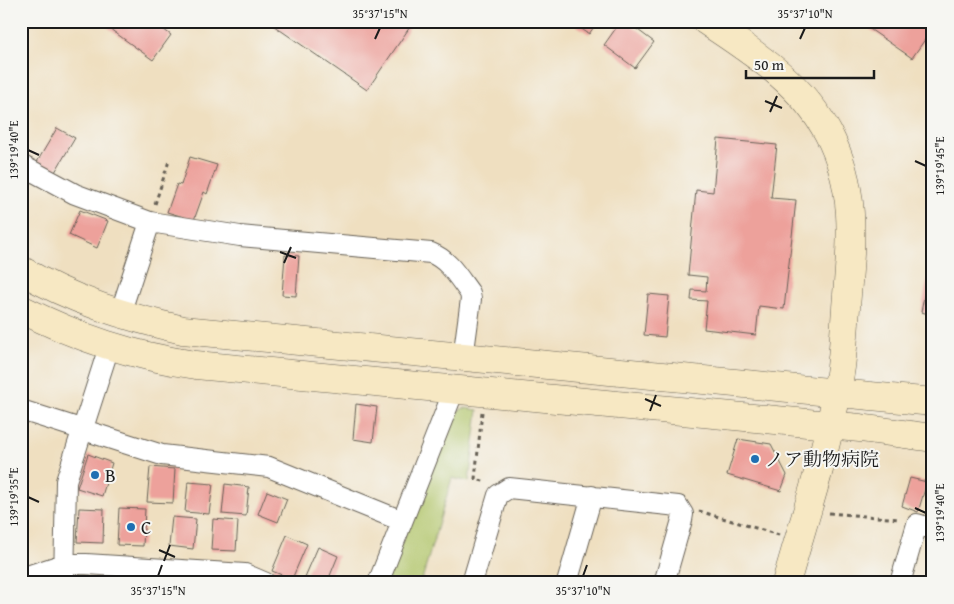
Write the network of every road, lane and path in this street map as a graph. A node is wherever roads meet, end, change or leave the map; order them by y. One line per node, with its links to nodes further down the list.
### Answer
1 (706, 21): 11 (street)
2 (169, 161): 4 (path)
3 (21, 165): 4 (street)
4 (150, 222): 7 (street); 9 (street)
5 (21, 270): 7 (street)
6 (21, 309): 8 (street)
7 (120, 314): 9 (street)
8 (109, 347): 10 (street); 16 (street)
9 (463, 358): 11 (street)
10 (454, 390): 15 (street); 22 (street)
11 (836, 392): 12 (street); 15 (street)
12 (933, 402)
13 (483, 404): 18 (path)
14 (21, 410): 16 (street)
15 (829, 425): 17 (street); 32 (street)
16 (82, 430): 22 (street); 25 (street)
17 (933, 438)
18 (492, 483)
19 (592, 496): 20 (street); 29 (street); 30 (street)
20 (681, 509): 24 (path); 31 (street)
21 (825, 512): 23 (path)
22 (402, 521): 28 (street)
23 (925, 526): 33 (street)
24 (780, 535)
25 (64, 574): 26 (street); 27 (street)
26 (21, 578)
27 (266, 583)
28 (378, 583)
29 (472, 583)
30 (567, 583)
31 (664, 583)
32 (786, 583)
33 (900, 583)

